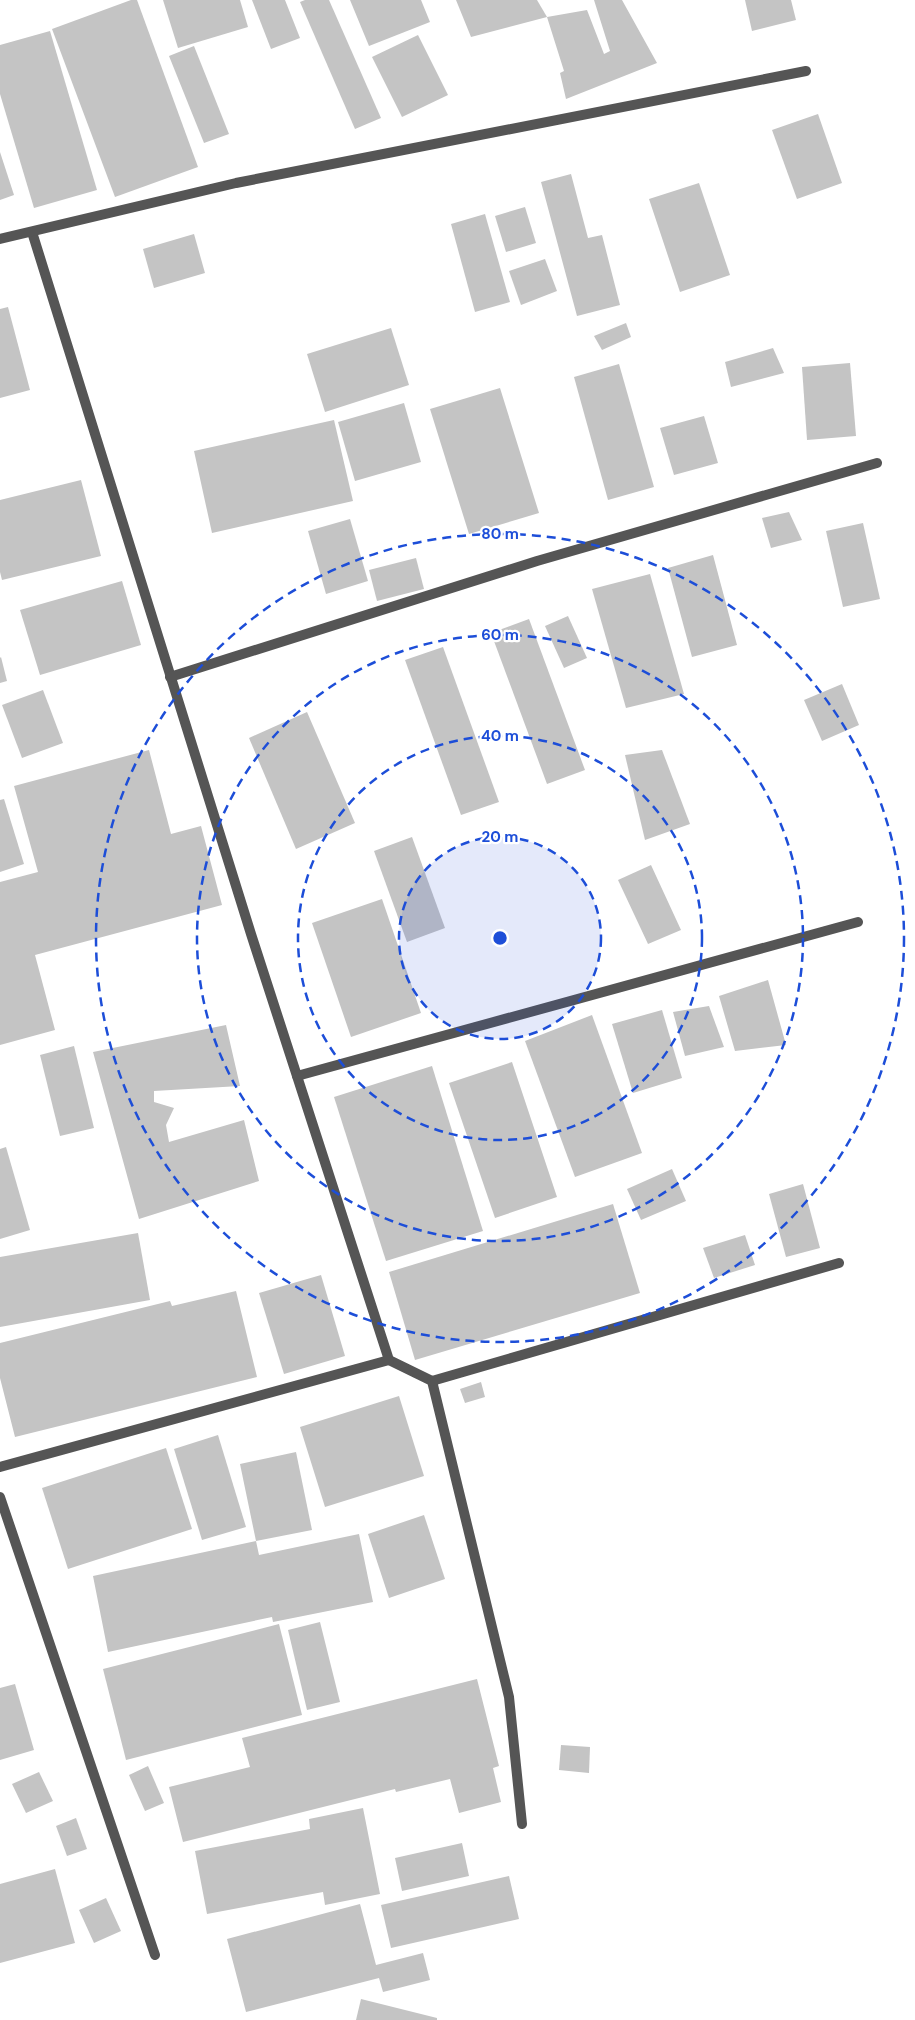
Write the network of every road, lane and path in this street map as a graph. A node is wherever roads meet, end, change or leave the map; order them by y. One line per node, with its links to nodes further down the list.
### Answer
1 (806, 71): 2 (street)
2 (32, 232): 3 (street); 5 (street)
3 (0, 239)
4 (877, 463): 5 (street)
5 (170, 677): 7 (street)
6 (858, 922): 7 (street)
7 (297, 1076): 9 (street)
8 (839, 1262): 10 (street)
9 (389, 1360): 10 (street); 11 (street)
10 (432, 1382): 13 (street)
11 (0, 1467)
12 (0, 1497): 14 (street)
13 (522, 1824)
14 (155, 1955)

